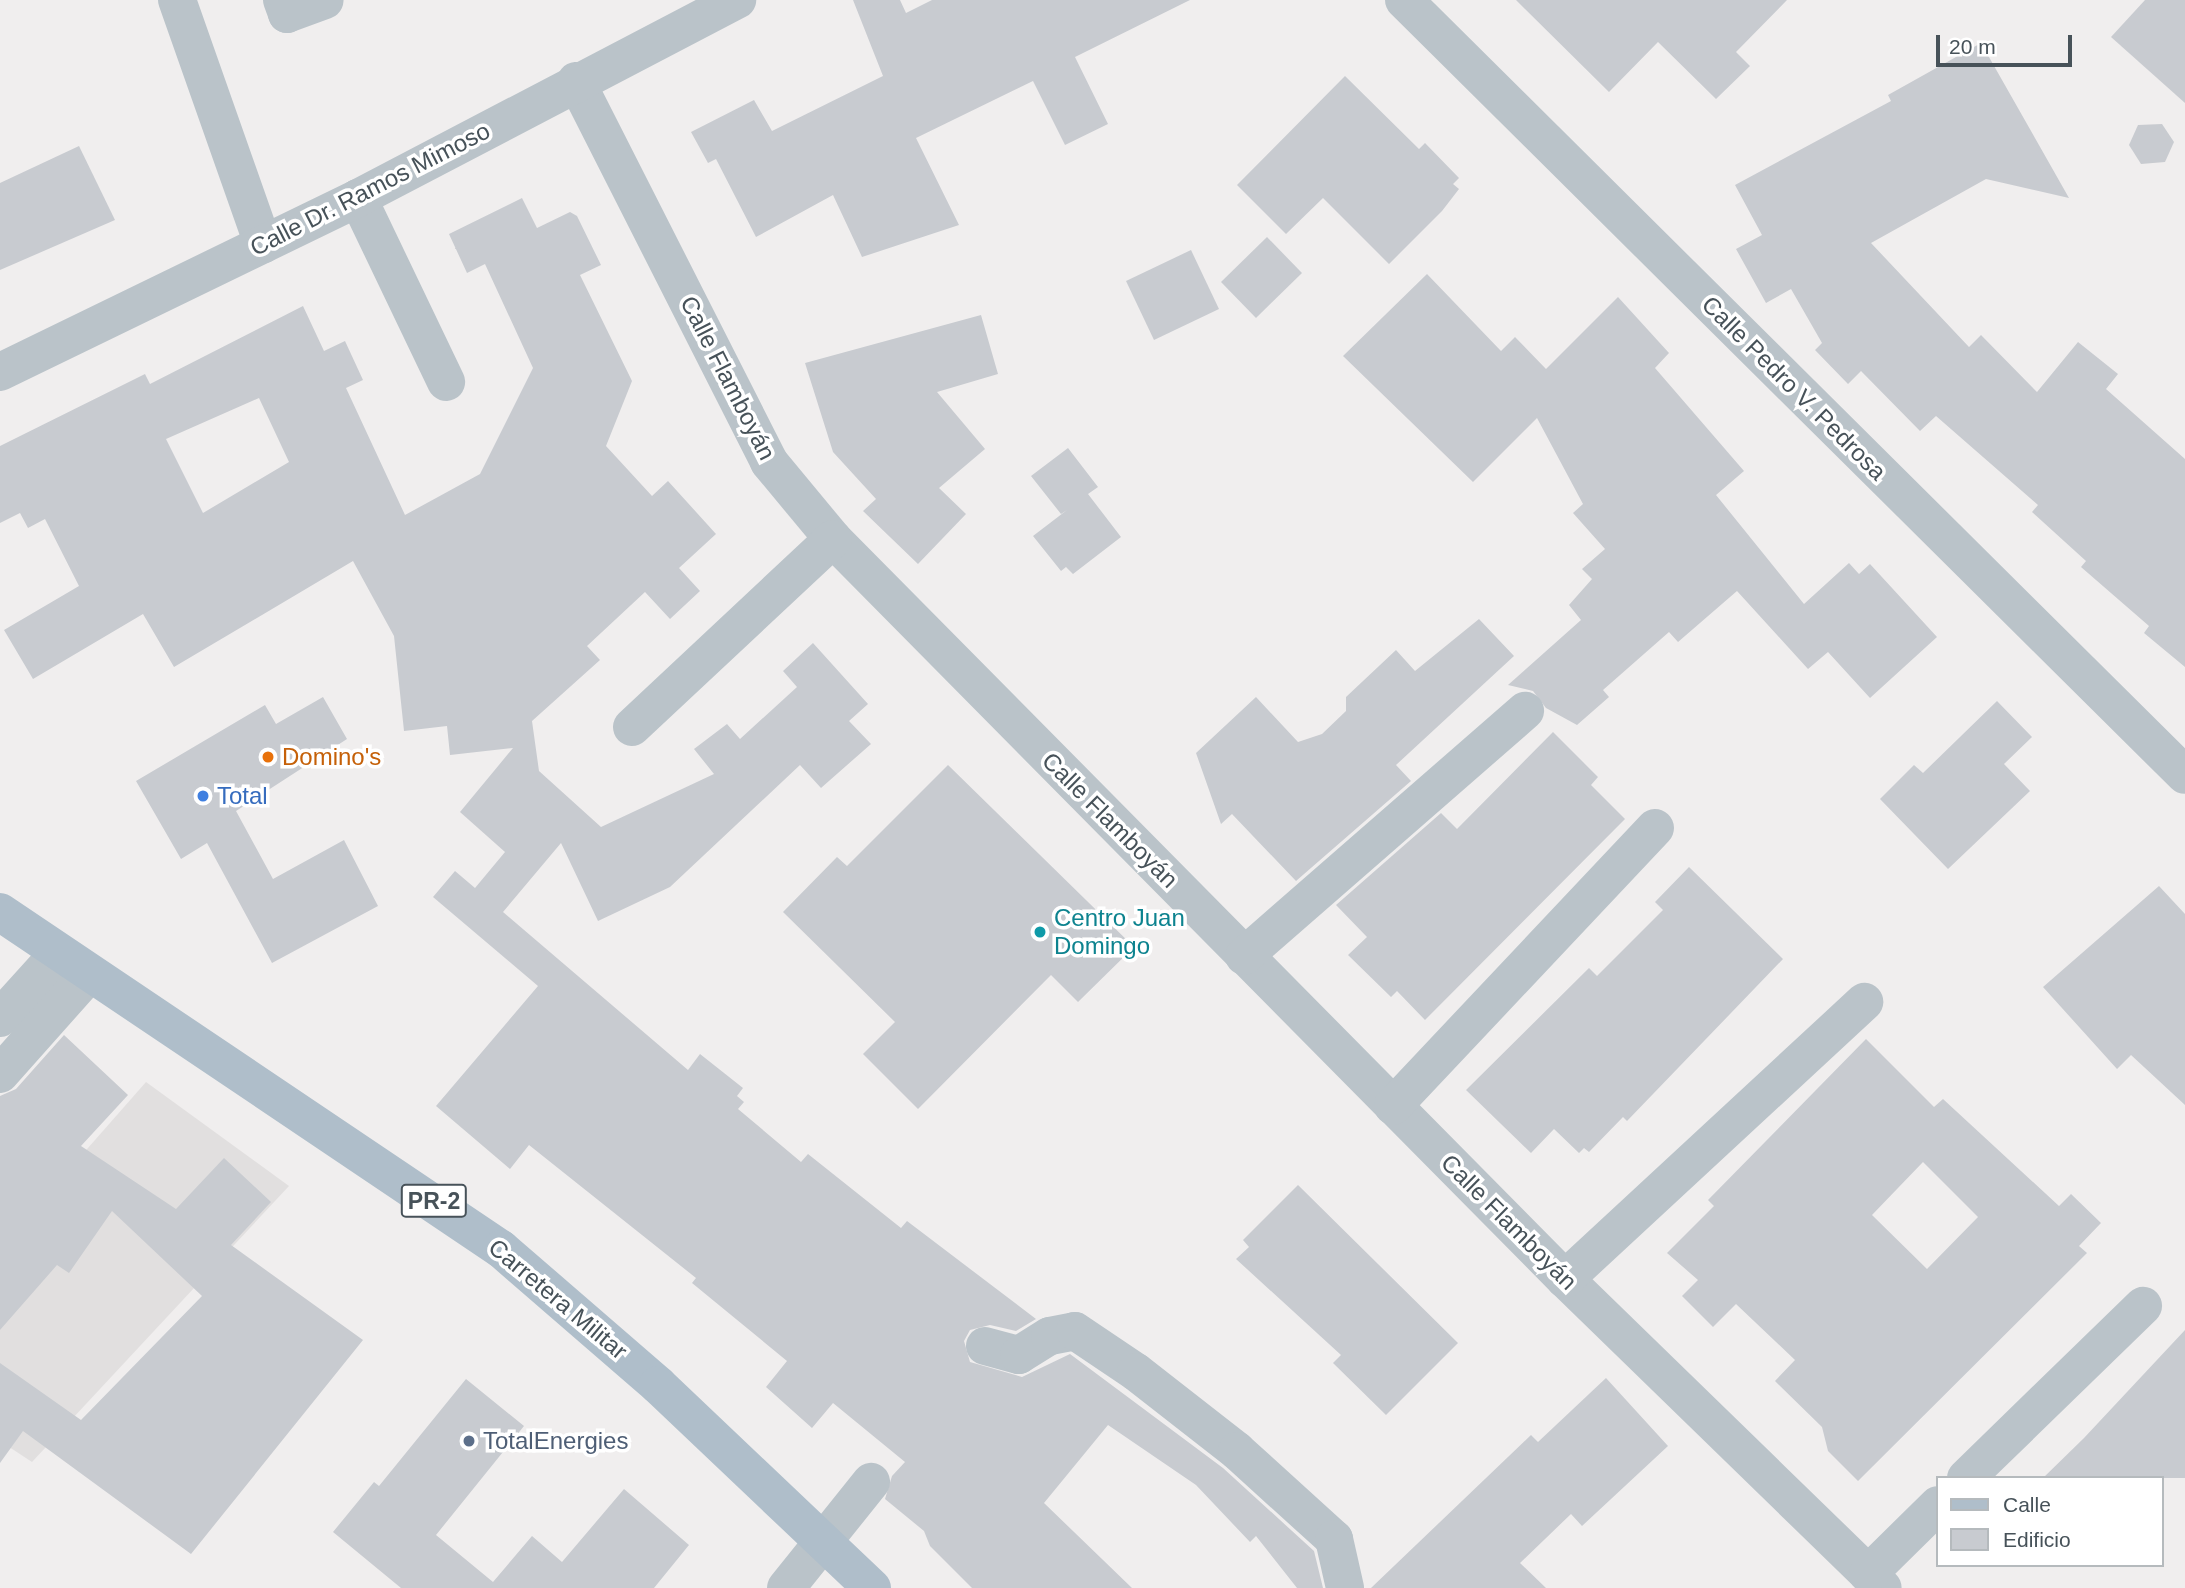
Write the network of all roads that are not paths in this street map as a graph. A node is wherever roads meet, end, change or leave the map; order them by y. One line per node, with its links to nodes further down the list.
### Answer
1 (177, 0): 8 (street)
2 (282, 0): 3 (street)
3 (325, 0)
4 (1404, 0): 14 (street, Calle Pedro V. Pedrosa)
5 (720, 4): 6 (street, Calle Dr. Ramos Mimoso)
6 (576, 81): 7 (street, Calle Dr. Ramos Mimoso); 11 (street, Calle Flamboyán)
7 (358, 198): 8 (street, Calle Dr. Ramos Mimoso); 10 (street)
8 (263, 244): 9 (street, Calle Dr. Ramos Mimoso)
9 (0, 372)
10 (446, 383)
11 (833, 539): 13 (street); 17 (street, Calle Flamboyán)
12 (1525, 711): 17 (street)
13 (632, 727)
14 (2185, 775)
15 (1655, 828): 22 (street)
16 (0, 912): 18 (main road, Carretera Militar / PR-2)
17 (1244, 956): 22 (street, Calle Flamboyán)
18 (73, 964): 20 (street); 21 (street); 29 (main road, Carretera Militar / PR-2)
19 (1864, 1002): 23 (street)
20 (0, 1018)
21 (0, 1074)
22 (1394, 1106): 23 (street, Calle Flamboyán)
23 (1565, 1279): 30 (street, Calle Flamboyán)
24 (2143, 1306): 26 (street)
25 (985, 1346): 33 (street)
26 (1968, 1476)
27 (872, 1482): 29 (street)
28 (1937, 1506): 30 (street)
29 (827, 1543): 31 (street); 32 (main road, Carretera Militar / PR-2)
30 (1875, 1581)
31 (786, 1588)
32 (872, 1588)
33 (1345, 1588)

